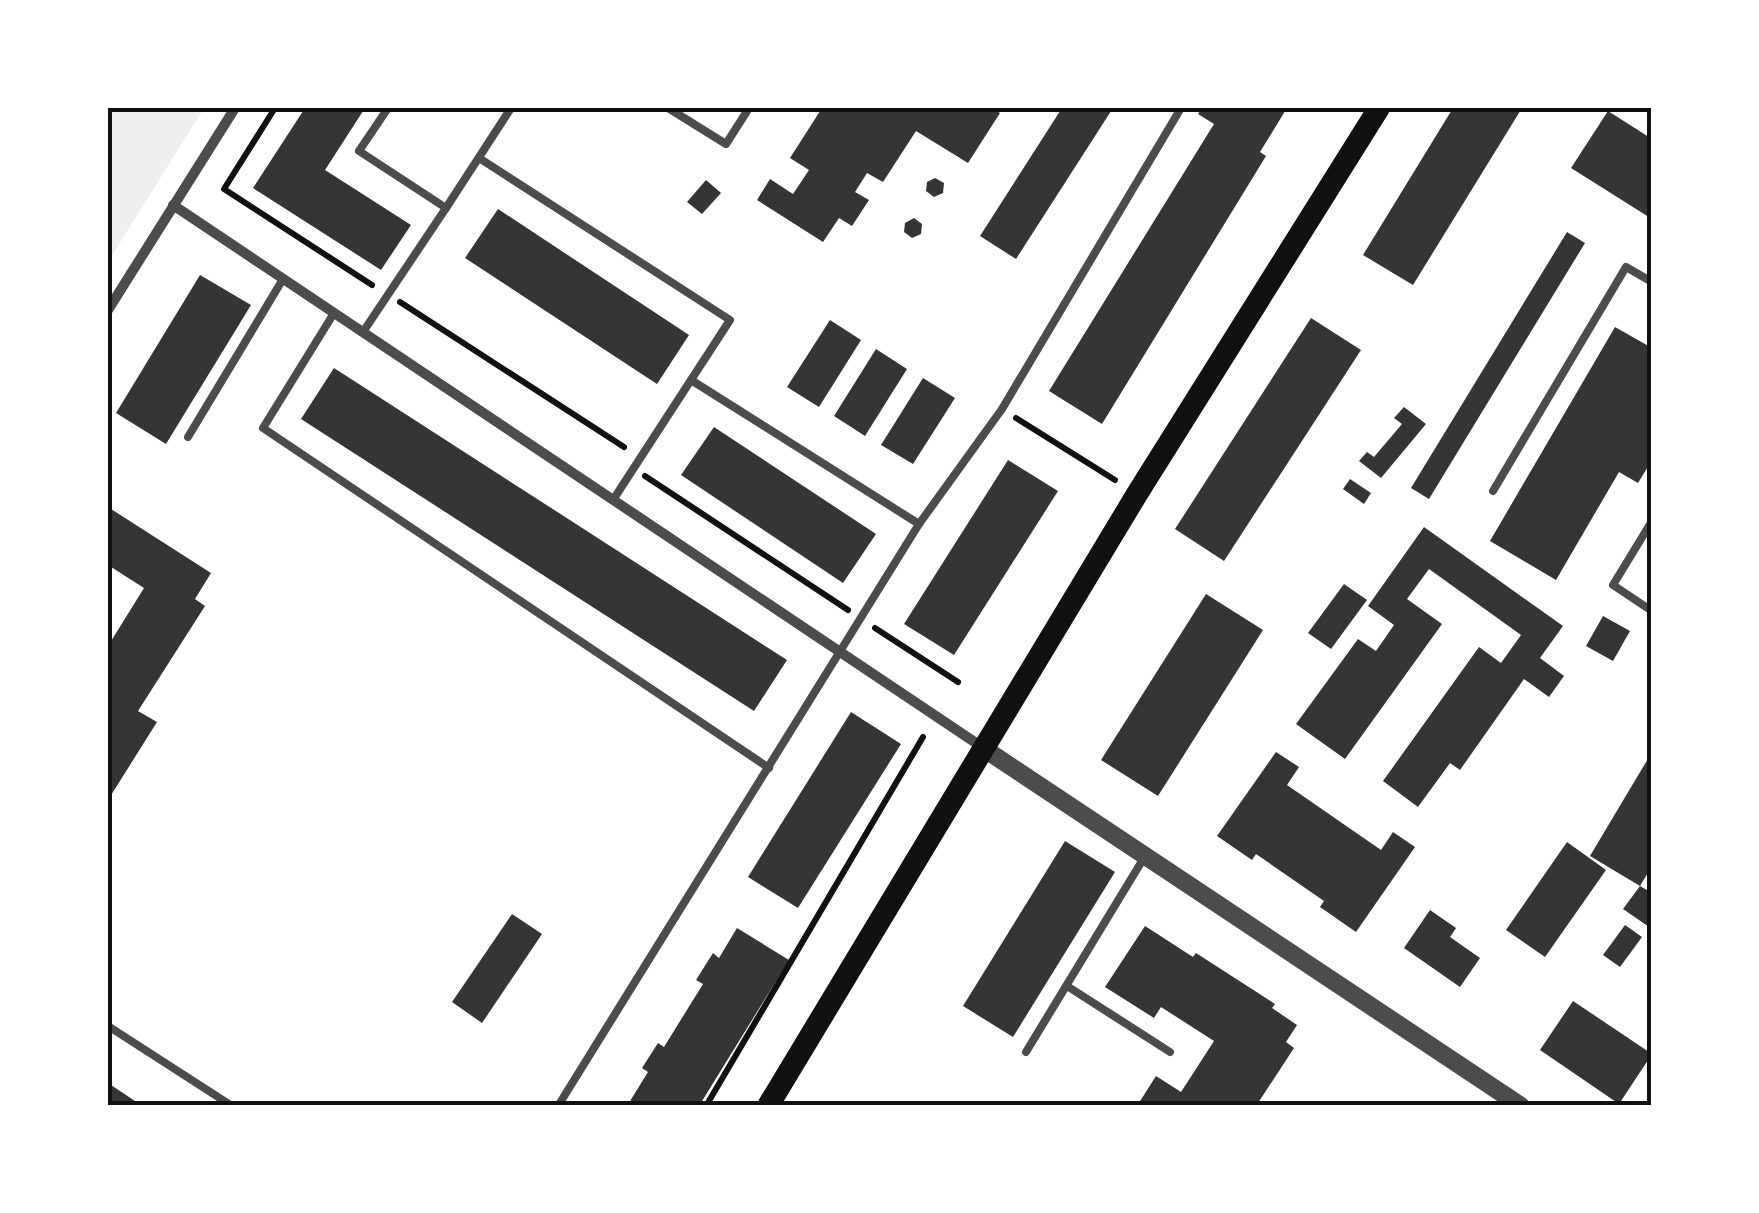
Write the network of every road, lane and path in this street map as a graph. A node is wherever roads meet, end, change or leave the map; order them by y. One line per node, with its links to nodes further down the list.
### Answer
1 (235, 108): 10 (street)
2 (275, 108): 14 (path)
3 (388, 108): 11 (lane)
4 (510, 108): 9 (lane)
5 (668, 108): 6 (lane)
6 (750, 108)
7 (1181, 108): 19 (lane)
8 (1378, 108): 23 (main road)
9 (479, 158): 11 (lane); 18 (lane)
10 (173, 205): 12 (street); 15 (street)
11 (446, 208): 14 (lane)
12 (283, 279): 16 (street); 20 (lane)
13 (1652, 282): 22 (lane)
14 (388, 295): 17 (lane); 21 (path)
15 (108, 310)
16 (334, 313): 17 (street); 33 (lane)
17 (363, 332): 24 (street)
18 (692, 380): 21 (lane); 26 (lane)
19 (1002, 409): 23 (path); 26 (lane)
20 (188, 437)
21 (634, 468): 24 (lane); 28 (path)
22 (1493, 491)
23 (1137, 494): 32 (main road)
24 (614, 500): 29 (street)
25 (1652, 521): 27 (lane)
26 (918, 524): 28 (lane)
27 (1652, 612)
28 (859, 618): 29 (lane); 30 (path)
29 (838, 651): 32 (street); 33 (lane)
30 (958, 682)
31 (923, 737): 41 (path)
32 (983, 748): 34 (street); 42 (main road)
33 (768, 768): 40 (lane)
34 (1146, 856): 35 (lane); 43 (street)
35 (1067, 986): 37 (lane); 38 (lane)
36 (108, 1026): 39 (lane)
37 (1026, 1052)
38 (1170, 1052)
39 (232, 1106)
40 (558, 1106)
41 (706, 1106)
42 (768, 1106)
43 (1521, 1106)

